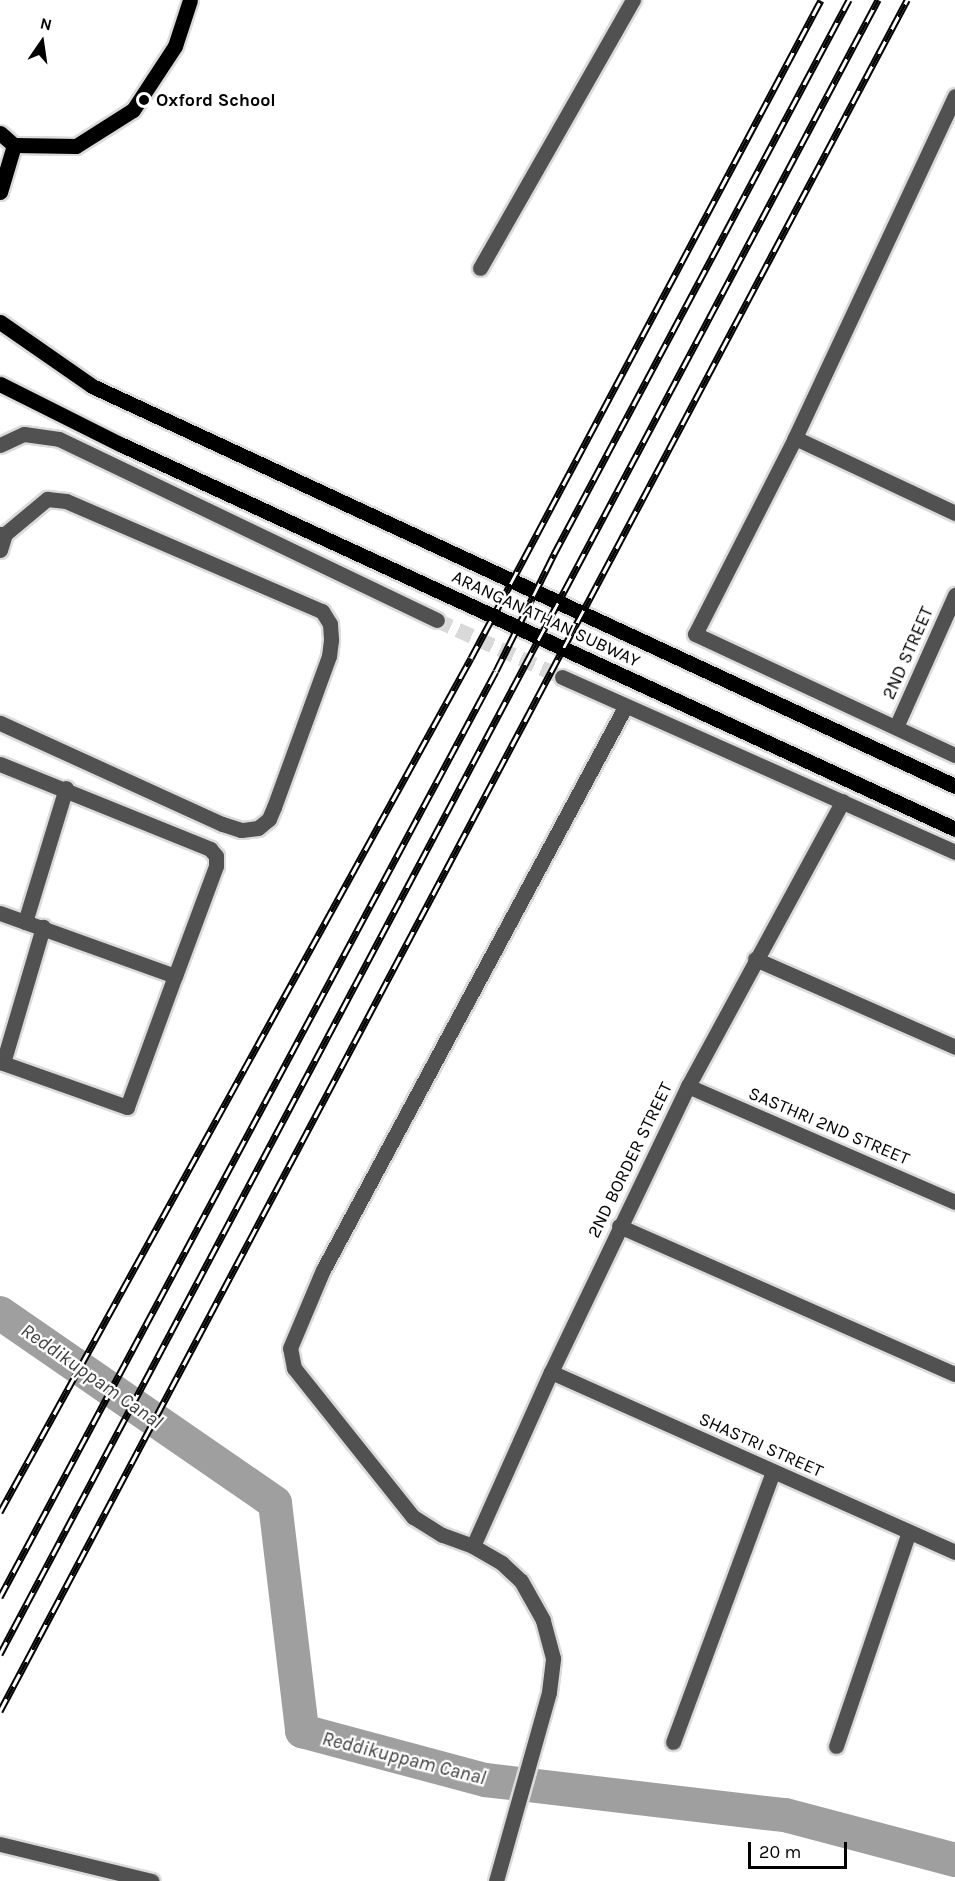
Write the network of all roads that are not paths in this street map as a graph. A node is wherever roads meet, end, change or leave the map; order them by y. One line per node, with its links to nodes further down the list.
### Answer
1 (190, 0): 5 (main road)
2 (633, 0): 7 (street)
3 (955, 96): 10 (street)
4 (0, 133): 5 (main road)
5 (14, 145): 6 (main road)
6 (0, 192)
7 (480, 268)
8 (0, 322): 23 (main road)
9 (0, 384): 26 (main road, ARANGANATHAN SUBWAY)
10 (795, 438): 12 (street); 20 (street)
11 (0, 445): 16 (street)
12 (955, 513)
13 (2, 534): 14 (street); 19 (street)
14 (0, 550)
15 (955, 596): 20 (street, 2ND STREET)
16 (437, 620)
17 (562, 677): 18 (street)
18 (625, 707): 25 (street); 42 (street)
19 (0, 723)
20 (896, 727): 21 (street)
21 (955, 755)
22 (0, 764): 24 (street)
23 (955, 786)
24 (66, 788): 29 (street); 32 (street)
25 (843, 801): 27 (street); 31 (street, 2ND BORDER STREET)
26 (955, 829)
27 (955, 852)
28 (0, 913): 29 (street)
29 (25, 921): 30 (street)
30 (44, 927): 32 (street); 34 (street)
31 (756, 959): 33 (street); 35 (street, 2ND BORDER STREET)
32 (175, 976): 34 (street)
33 (955, 1047)
34 (1, 1063)
35 (688, 1086): 36 (street, SASTHRI 2ND STREET); 37 (street, 2ND BORDER STREET)
36 (955, 1202)
37 (619, 1226): 38 (street, 2ND BORDER STREET); 39 (street)
38 (551, 1372): 40 (street, SHASTRI STREET); 42 (street, 2ND BORDER STREET)
39 (955, 1374)
40 (773, 1472): 41 (street, SHASTRI STREET); 44 (street)
41 (909, 1532): 43 (street, SHASTRI STREET); 45 (street)
42 (473, 1546): 48 (street)
43 (955, 1552)
44 (673, 1742)
45 (836, 1746)
46 (0, 1844): 47 (street)
47 (152, 1881)
48 (496, 1881)

